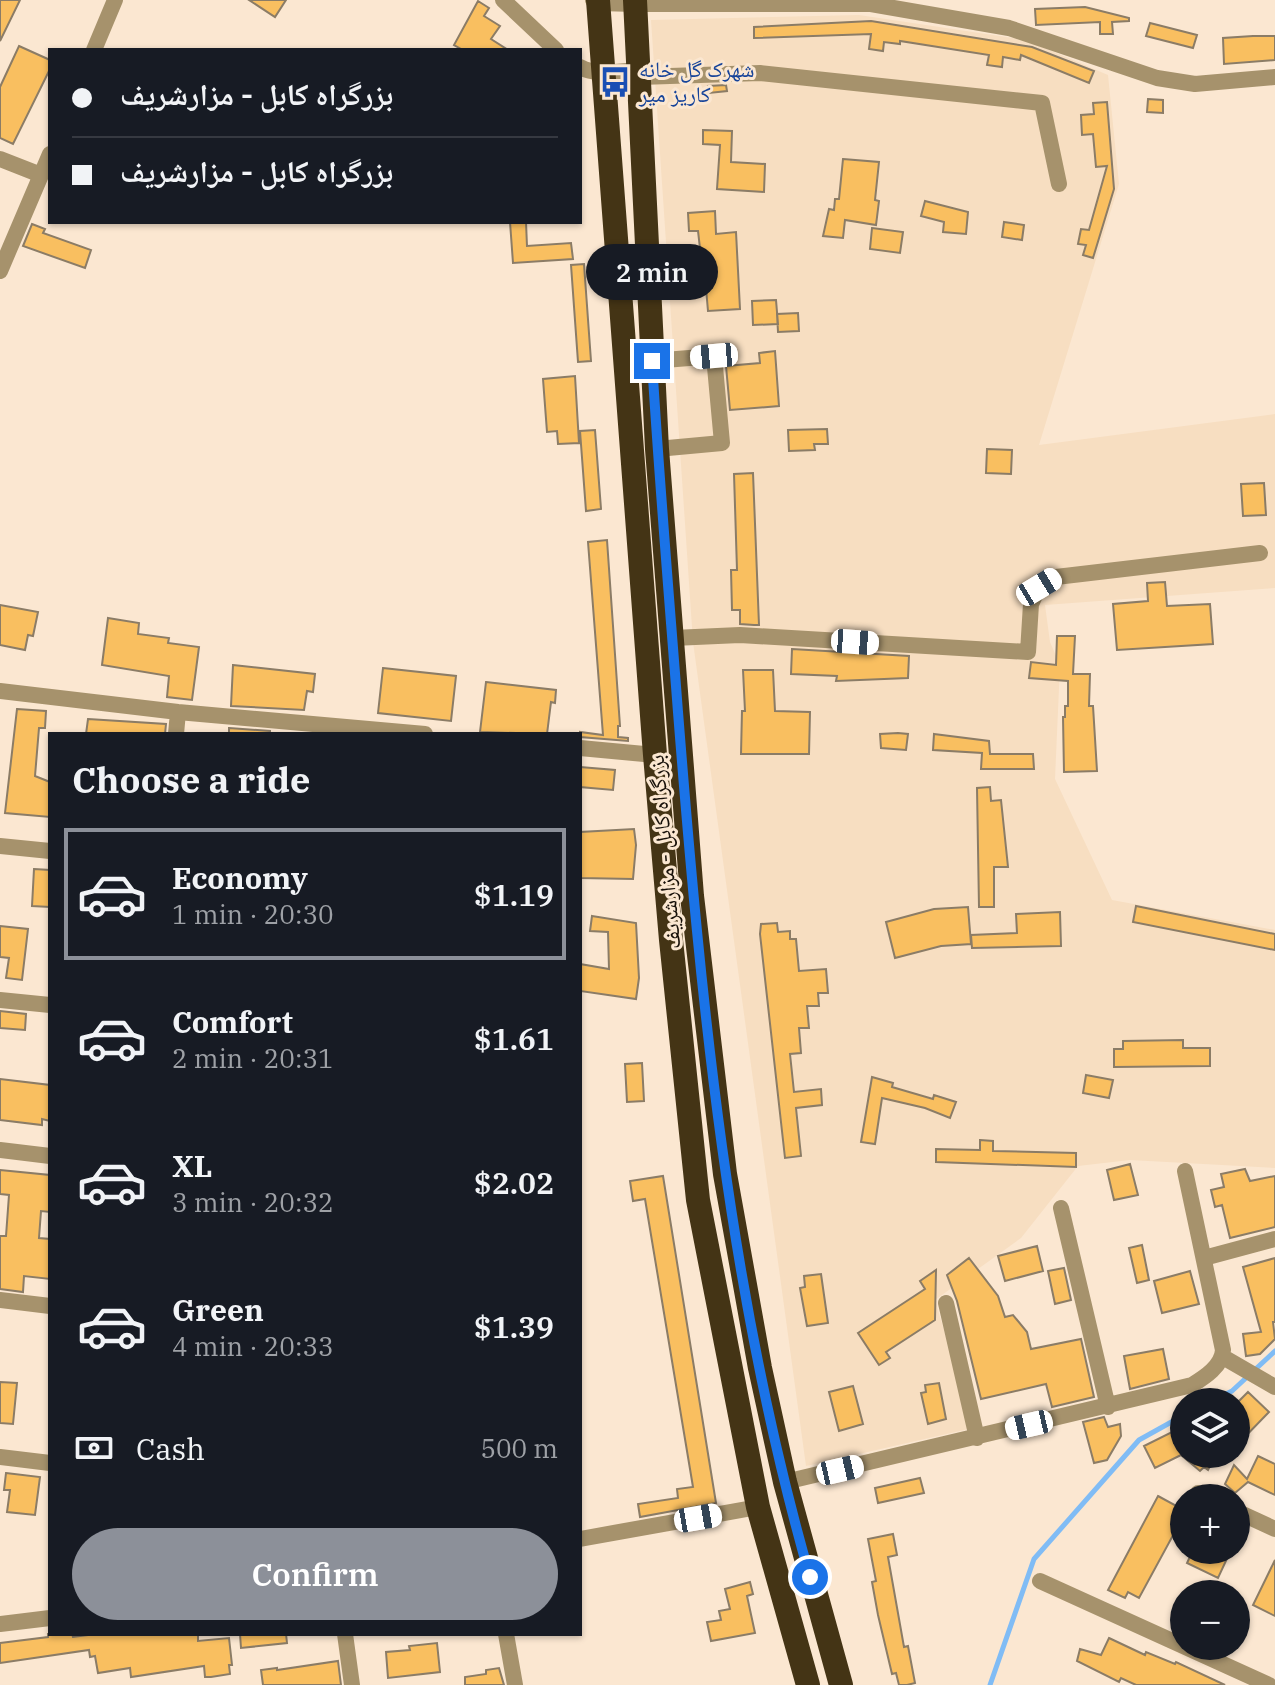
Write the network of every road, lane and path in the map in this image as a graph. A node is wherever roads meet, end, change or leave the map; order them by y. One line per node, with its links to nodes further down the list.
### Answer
1 (115, 0): 5 (street)
2 (503, 0): 6 (street)
3 (596, 1): 4 (street); 7 (highway, بزرگراه کابل - مزارشریف)
4 (635, 2): 8 (highway, بزرگراه کابل - مزارشریف); 9 (street)
5 (95, 48)
6 (554, 48)
7 (591, 69): 8 (street); 17 (highway, بزرگراه کابل - مزارشریف)
8 (640, 73): 13 (street); 15 (highway, بزرگراه کابل - مزارشریف)
9 (1275, 77)
10 (0, 159): 12 (street)
11 (48, 159): 12 (street)
12 (41, 175): 14 (street)
13 (1059, 184)
14 (0, 271)
15 (652, 361): 16 (highway, بزرگراه کابل - مزارشریف); 16 (street)
16 (657, 449): 17 (highway); 19 (highway, بزرگراه کابل - مزارشریف)
17 (632, 452): 20 (highway, بزرگراه کابل - مزارشریف)
18 (1260, 553): 19 (street)
19 (673, 638): 20 (highway); 31 (highway, بزرگراه کابل - مزارشریف)
20 (646, 640): 26 (highway, بزرگراه کابل - مزارشریف)
21 (0, 691): 22 (street)
22 (178, 712): 23 (street); 24 (street)
23 (176, 732)
24 (403, 732)
25 (582, 748): 26 (street)
26 (655, 755): 32 (highway, بزرگراه کابل - مزارشریف)
27 (0, 846): 28 (street)
28 (48, 851)
29 (0, 1000): 30 (street)
30 (48, 1005)
31 (708, 1032): 32 (highway); 48 (highway, بزرگراه کابل - مزارشریف)
32 (681, 1035): 50 (highway, بزرگراه کابل - مزارشریف)
33 (0, 1150): 34 (street)
34 (48, 1156)
35 (1185, 1171): 38 (street)
36 (1061, 1208): 44 (street)
37 (1275, 1239): 38 (street)
38 (1204, 1258): 42 (street)
39 (0, 1300): 41 (street)
40 (946, 1303): 45 (street)
41 (48, 1306)
42 (1228, 1361): 43 (street); 44 (street)
43 (1269, 1384)
44 (1108, 1407): 45 (street)
45 (977, 1438): 48 (street)
46 (0, 1457): 47 (street)
47 (48, 1463)
48 (785, 1482): 51 (highway, بزرگراه کابل - مزارشریف)
49 (1250, 1517): 52 (street)
50 (760, 1519): 51 (highway); 53 (street); 61 (highway, بزرگراه کابل - مزارشریف)
51 (795, 1524): 62 (highway, بزرگراه کابل - مزارشریف)
52 (1275, 1529)
53 (582, 1539)
54 (1040, 1581): 63 (street)
55 (48, 1618): 56 (street)
56 (0, 1624)
57 (345, 1636): 59 (street)
58 (506, 1636): 60 (street)
59 (352, 1685)
60 (515, 1685)
61 (808, 1685)
62 (841, 1685)
63 (1269, 1685)

